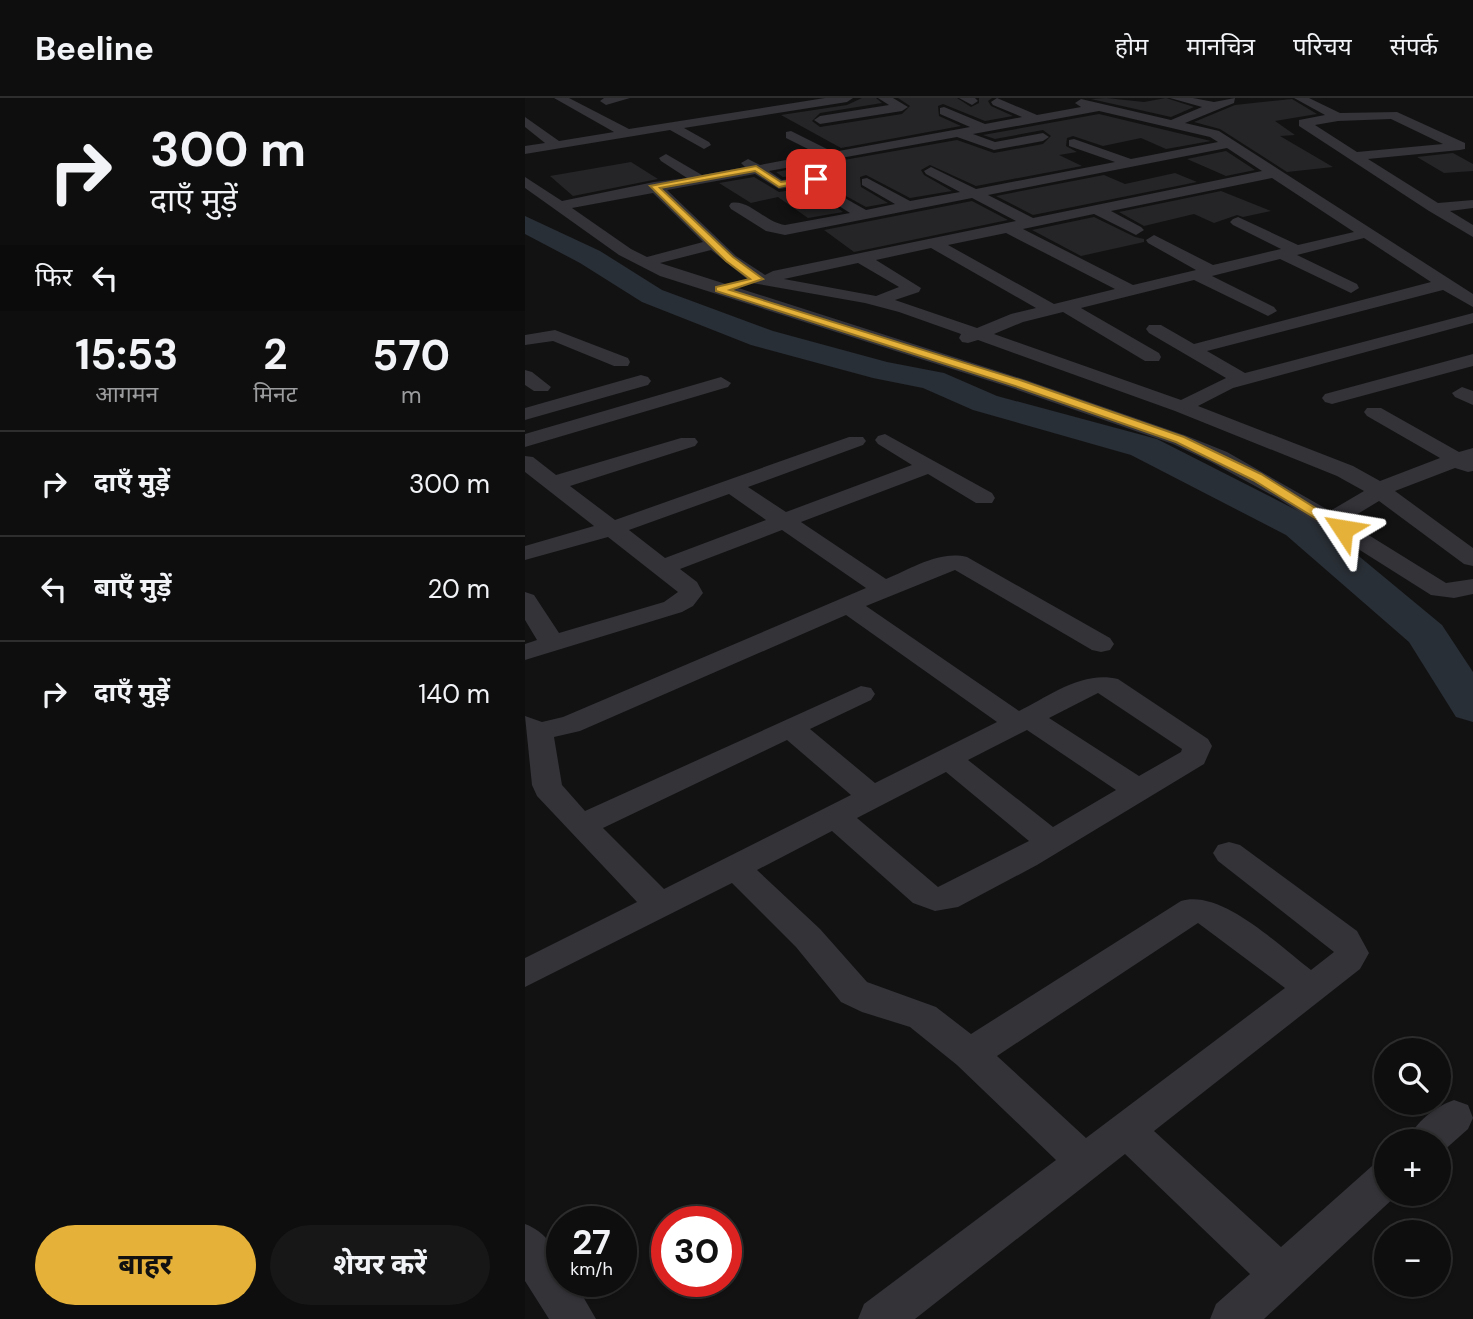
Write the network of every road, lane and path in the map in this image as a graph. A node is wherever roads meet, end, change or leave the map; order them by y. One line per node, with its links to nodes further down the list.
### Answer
1 (560, 98): 27 (street)
2 (624, 98): 9 (street)
3 (884, 98): 18 (street)
4 (1058, 98): 11 (street)
5 (1176, 98): 13 (street)
6 (1300, 98): 17 (street)
7 (837, 99): 12 (street)
8 (1230, 100): 13 (street)
9 (606, 101)
10 (997, 102): 19 (street)
11 (1087, 102): 19 (street); 21 (street)
12 (808, 104): 16 (street); 18 (street)
13 (1214, 106): 21 (street)
14 (710, 108): 16 (street)
15 (944, 111): 25 (street)
16 (728, 117): 23 (street)
17 (1338, 117): 36 (street); 44 (street)
18 (834, 118): 24 (street); 41 (street)
19 (1043, 118): 22 (street); 25 (street)
20 (525, 121): 35 (street)
21 (1172, 124): 34 (street)
22 (1074, 126)
23 (671, 127): 27 (street); 30 (street)
24 (779, 127)
25 (983, 128): 26 (street)
26 (959, 132): 29 (street); 41 (street)
27 (628, 134): 31 (street)
28 (791, 135): 42 (street)
29 (1043, 137)
30 (704, 141)
31 (576, 142): 35 (street); 39 (street)
32 (1168, 142): 38 (street)
33 (1075, 143): 47 (street)
34 (1229, 144): 38 (street); 43 (street)
35 (556, 145): 37 (street)
36 (1466, 146): 44 (street)
37 (525, 150)
38 (1193, 151): 47 (street)
39 (593, 152)
40 (734, 153): 48 (street)
41 (883, 153): 42 (street)
42 (829, 156): 48 (street)
43 (1248, 156): 46 (street); 51 (street)
44 (1353, 156): 64 (street)
45 (666, 158): 52 (street)
46 (1222, 161)
47 (1130, 163): 53 (street)
48 (756, 168): 52 (street); 54 (street)
49 (1032, 168): 53 (street)
50 (931, 171): 59 (street)
51 (1274, 173): 65 (street); 72 (street)
52 (698, 178): 57 (street)
53 (1053, 178): 59 (street)
54 (816, 179)
55 (525, 181): 61 (street)
56 (867, 182): 63 (street)
57 (654, 186): 61 (street); 75 (street)
58 (827, 192): 66 (street)
59 (973, 194): 63 (street); 68 (street)
60 (1473, 204): 64 (street)
61 (557, 206): 78 (street)
62 (736, 206): 66 (street)
63 (908, 206): 66 (street)
64 (1434, 208): 71 (street)
65 (1097, 210): 68 (street); 70 (street)
66 (864, 215)
67 (1238, 222): 76 (street)
68 (1031, 223): 69 (street)
69 (1009, 228): 74 (street); 84 (street)
70 (1136, 230)
71 (1473, 232)
72 (1367, 233): 76 (street); 81 (street)
73 (1154, 240): 79 (street)
74 (933, 243): 77 (street); 87 (street)
75 (714, 244): 78 (street); 80 (street)
76 (1289, 252): 79 (street); 82 (street)
77 (861, 258): 80 (street); 85 (street)
78 (645, 262): 83 (street)
79 (1204, 273): 84 (street); 88 (street)
80 (758, 279): 83 (street); 85 (street)
81 (1445, 284): 86 (street); 93 (street)
82 (1351, 288)
83 (719, 289): 95 (street)
84 (1130, 290): 87 (street)
85 (877, 301): 91 (street)
86 (1473, 302)
87 (1058, 308): 91 (street); 96 (street)
88 (1268, 311)
89 (1473, 318): 94 (street)
90 (1155, 329): 93 (street)
91 (976, 334): 95 (street); 104 (street)
92 (525, 340): 98 (street)
93 (1191, 350): 99 (street)
94 (1338, 354): 99 (street); 101 (street)
95 (932, 356): 119 (street)
96 (1152, 357)
97 (1473, 360): 101 (street)
98 (621, 362)
99 (1242, 379): 104 (street)
100 (641, 381): 106 (street)
101 (1389, 382): 103 (street)
102 (721, 383): 108 (street)
103 (1332, 398)
104 (1182, 407): 116 (street)
105 (1374, 412): 111 (street)
106 (525, 414)
107 (885, 440): 113 (street)
108 (525, 441)
109 (856, 441): 115 (street)
110 (688, 442): 114 (street)
111 (1468, 461): 116 (street)
112 (525, 462): 114 (street)
113 (930, 466): 117 (street); 118 (street)
114 (555, 484): 120 (street)
115 (732, 486): 118 (street); 120 (street)
116 (1379, 490): 119 (street); 122 (street)
117 (984, 498)
118 (784, 520): 123 (street); 125 (street)
119 (1330, 521): 124 (street)
120 (613, 528): 121 (street); 123 (street)
121 (525, 553)
122 (1473, 559)
123 (662, 567): 128 (street)
124 (1473, 586)
125 (883, 588): 127 (street); 129 (street)
126 (525, 600): 128 (street)
127 (847, 604): 132 (street); 134 (street)
128 (553, 644): 130 (street)
129 (1101, 644)
130 (525, 653)
131 (861, 694): 133 (street)
132 (1023, 720): 135 (street); 136 (street); 136 (street)
133 (790, 727): 137 (street); 139 (street)
134 (532, 728): 139 (street)
135 (948, 759): 137 (street); 140 (street)
136 (1138, 790): 140 (street)
137 (873, 798): 138 (street)
138 (836, 817): 140 (street); 142 (street)
139 (581, 825): 143 (street)
140 (1051, 842)
141 (1229, 853): 145 (street)
142 (736, 868): 143 (street); 146 (street)
143 (660, 906): 144 (street)
144 (525, 974)
145 (1310, 988): 146 (street); 147 (street)
146 (969, 1054): 148 (street)
147 (1126, 1130): 148 (street); 151 (street)
148 (1085, 1162): 153 (street)
149 (1374, 1190): 151 (street)
150 (525, 1243): 152 (street)
151 (1280, 1275): 154 (street)
152 (574, 1319)
153 (880, 1319)
154 (1232, 1319)

